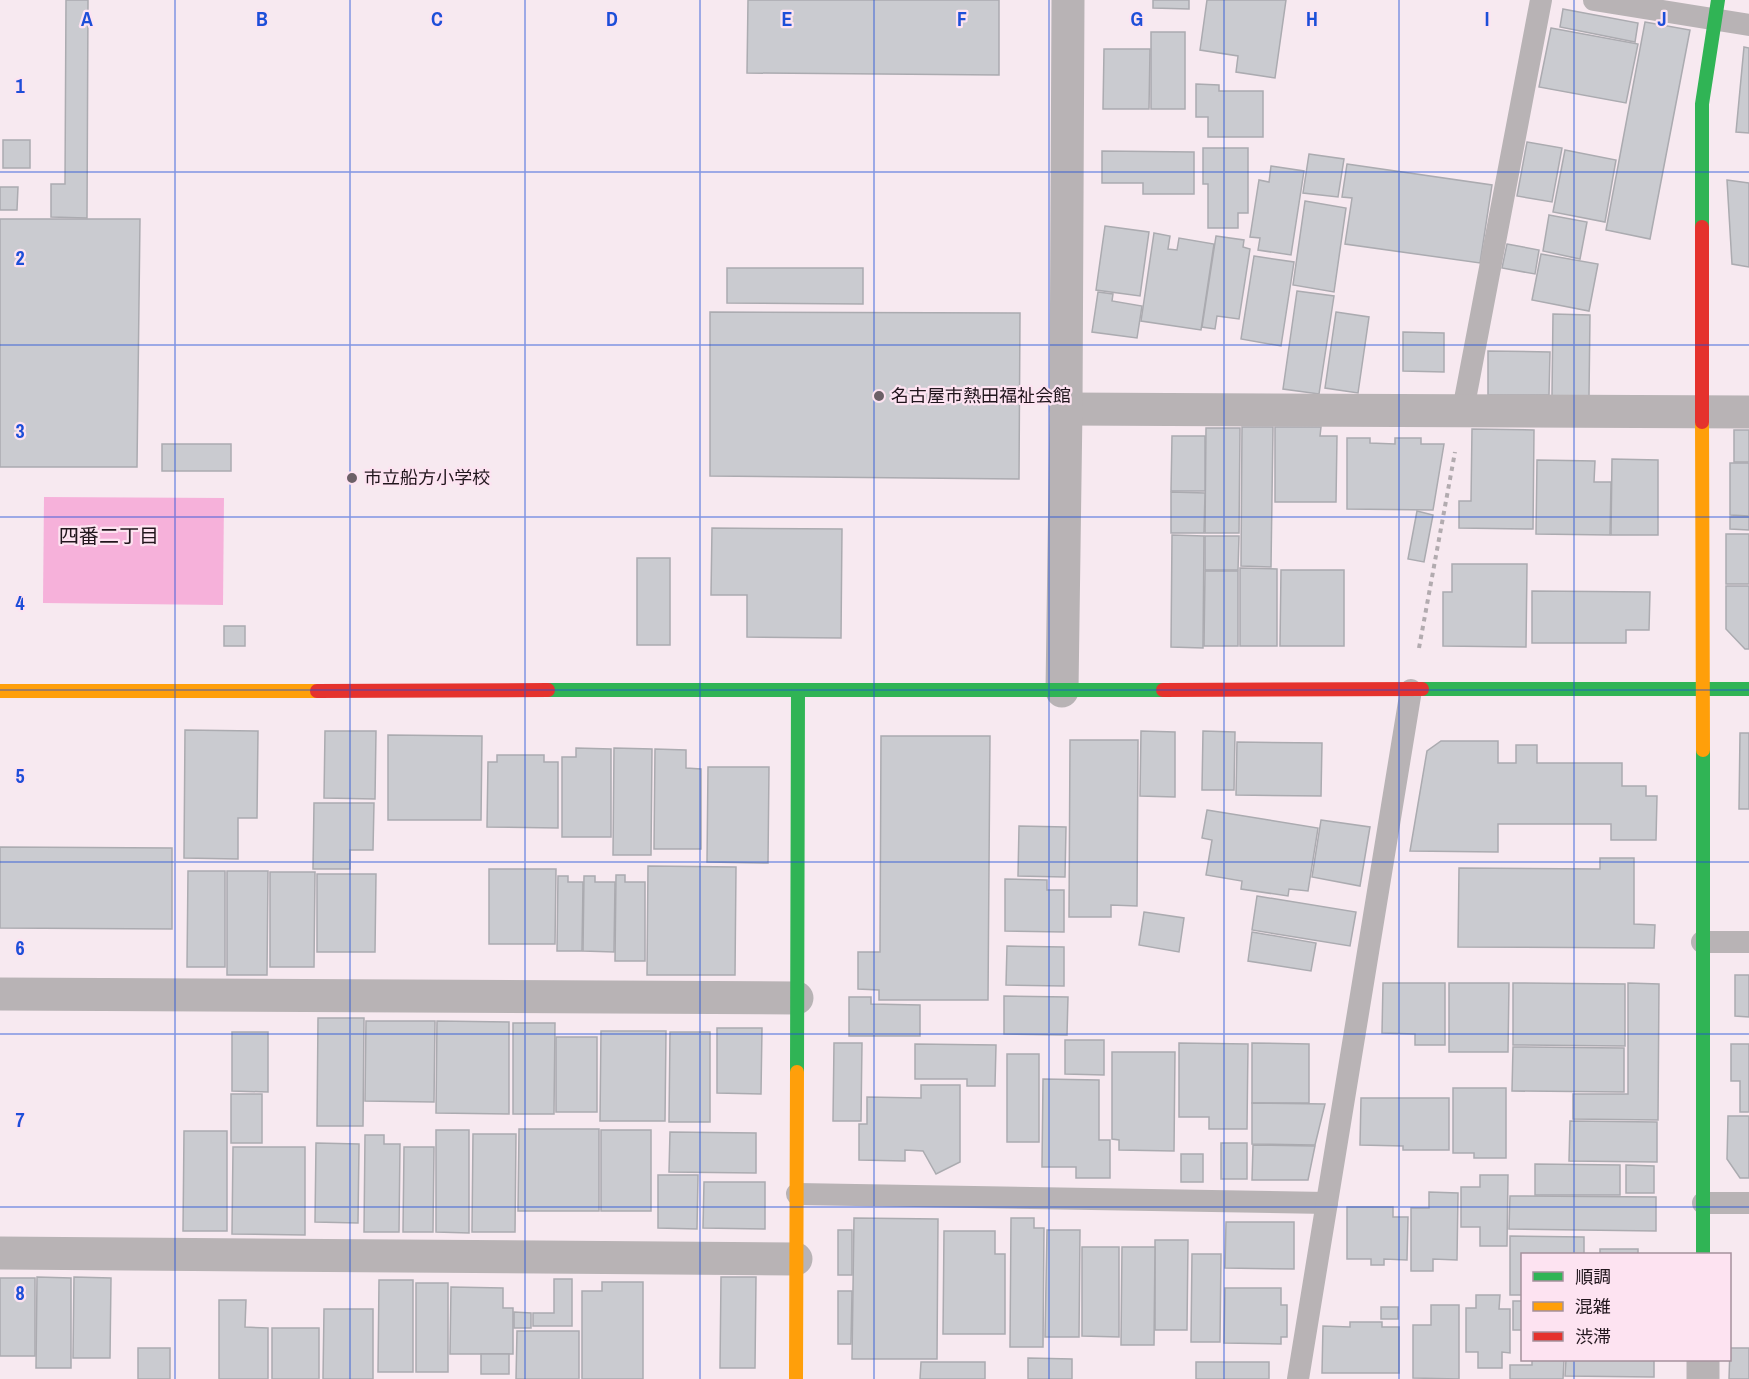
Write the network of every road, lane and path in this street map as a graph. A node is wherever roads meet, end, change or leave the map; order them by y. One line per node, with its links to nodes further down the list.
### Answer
1 (1068, 0): 6 (street)
2 (1541, 0): 7 (lane)
3 (1594, 0): 4 (lane)
4 (1716, 10): 5 (lane); 8 (street)
5 (1749, 25)
6 (1066, 409): 7 (street); 15 (street)
7 (1463, 410): 8 (street); 12 (path)
8 (1701, 412): 9 (street); 10 (street)
9 (1749, 412)
10 (1701, 689): 11 (street); 12 (street); 16 (street)
11 (1749, 689)
12 (1411, 690): 15 (street); 21 (lane)
13 (0, 691): 14 (street)
14 (798, 691): 15 (street); 19 (street)
15 (1062, 691)
16 (1702, 942): 17 (lane); 22 (street)
17 (1749, 942)
18 (0, 994): 19 (street)
19 (797, 998): 20 (street)
20 (797, 1194): 21 (lane); 26 (street)
21 (1327, 1203): 29 (lane)
22 (1703, 1203): 23 (lane); 25 (street)
23 (1749, 1203)
24 (0, 1253): 26 (street)
25 (1703, 1253)
26 (796, 1259): 28 (street)
27 (1703, 1361): 30 (street)
28 (796, 1379)
29 (1298, 1379)
30 (1703, 1379)

